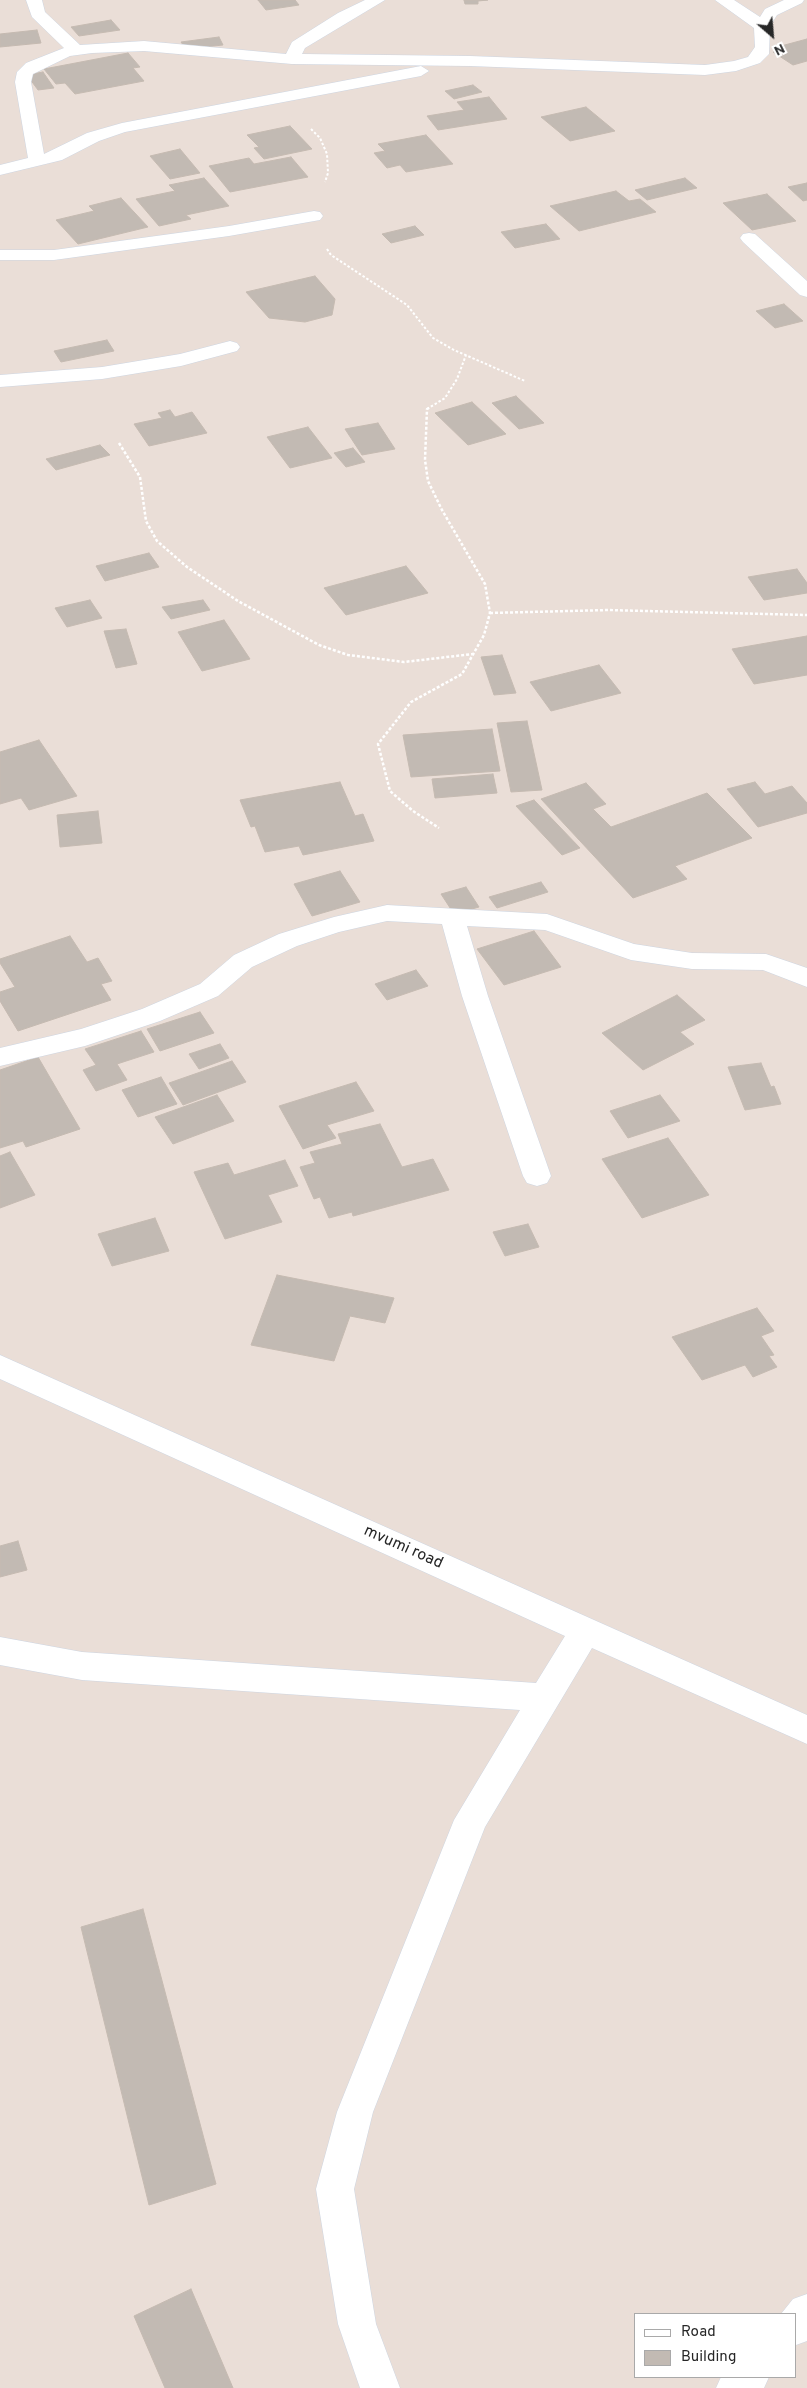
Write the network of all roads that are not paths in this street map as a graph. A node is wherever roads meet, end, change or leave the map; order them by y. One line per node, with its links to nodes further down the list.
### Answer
1 (34, 0): 6 (street)
2 (377, 0): 7 (street)
3 (723, 0): 5 (street)
4 (796, 0): 5 (street)
5 (762, 26): 8 (street)
6 (76, 50): 7 (street); 9 (street)
7 (292, 59): 8 (street)
8 (470, 61): 9 (street)
9 (38, 161): 10 (street)
10 (0, 170)
11 (314, 216): 13 (street)
12 (748, 238): 14 (street)
13 (0, 255)
14 (807, 291)
15 (230, 347): 16 (street)
16 (0, 381)
17 (452, 917): 18 (street); 19 (street); 20 (street)
18 (807, 978)
19 (0, 1057)
20 (537, 1176)
21 (0, 1366): 22 (street, mvumi road)
22 (586, 1630): 24 (street); 25 (street, mvumi road)
23 (0, 1651): 24 (street)
24 (546, 1698): 29 (street)
25 (807, 1730)
26 (807, 2313): 27 (street)
27 (797, 2325)
28 (748, 2378): 30 (street)
29 (380, 2388)
30 (736, 2388)

